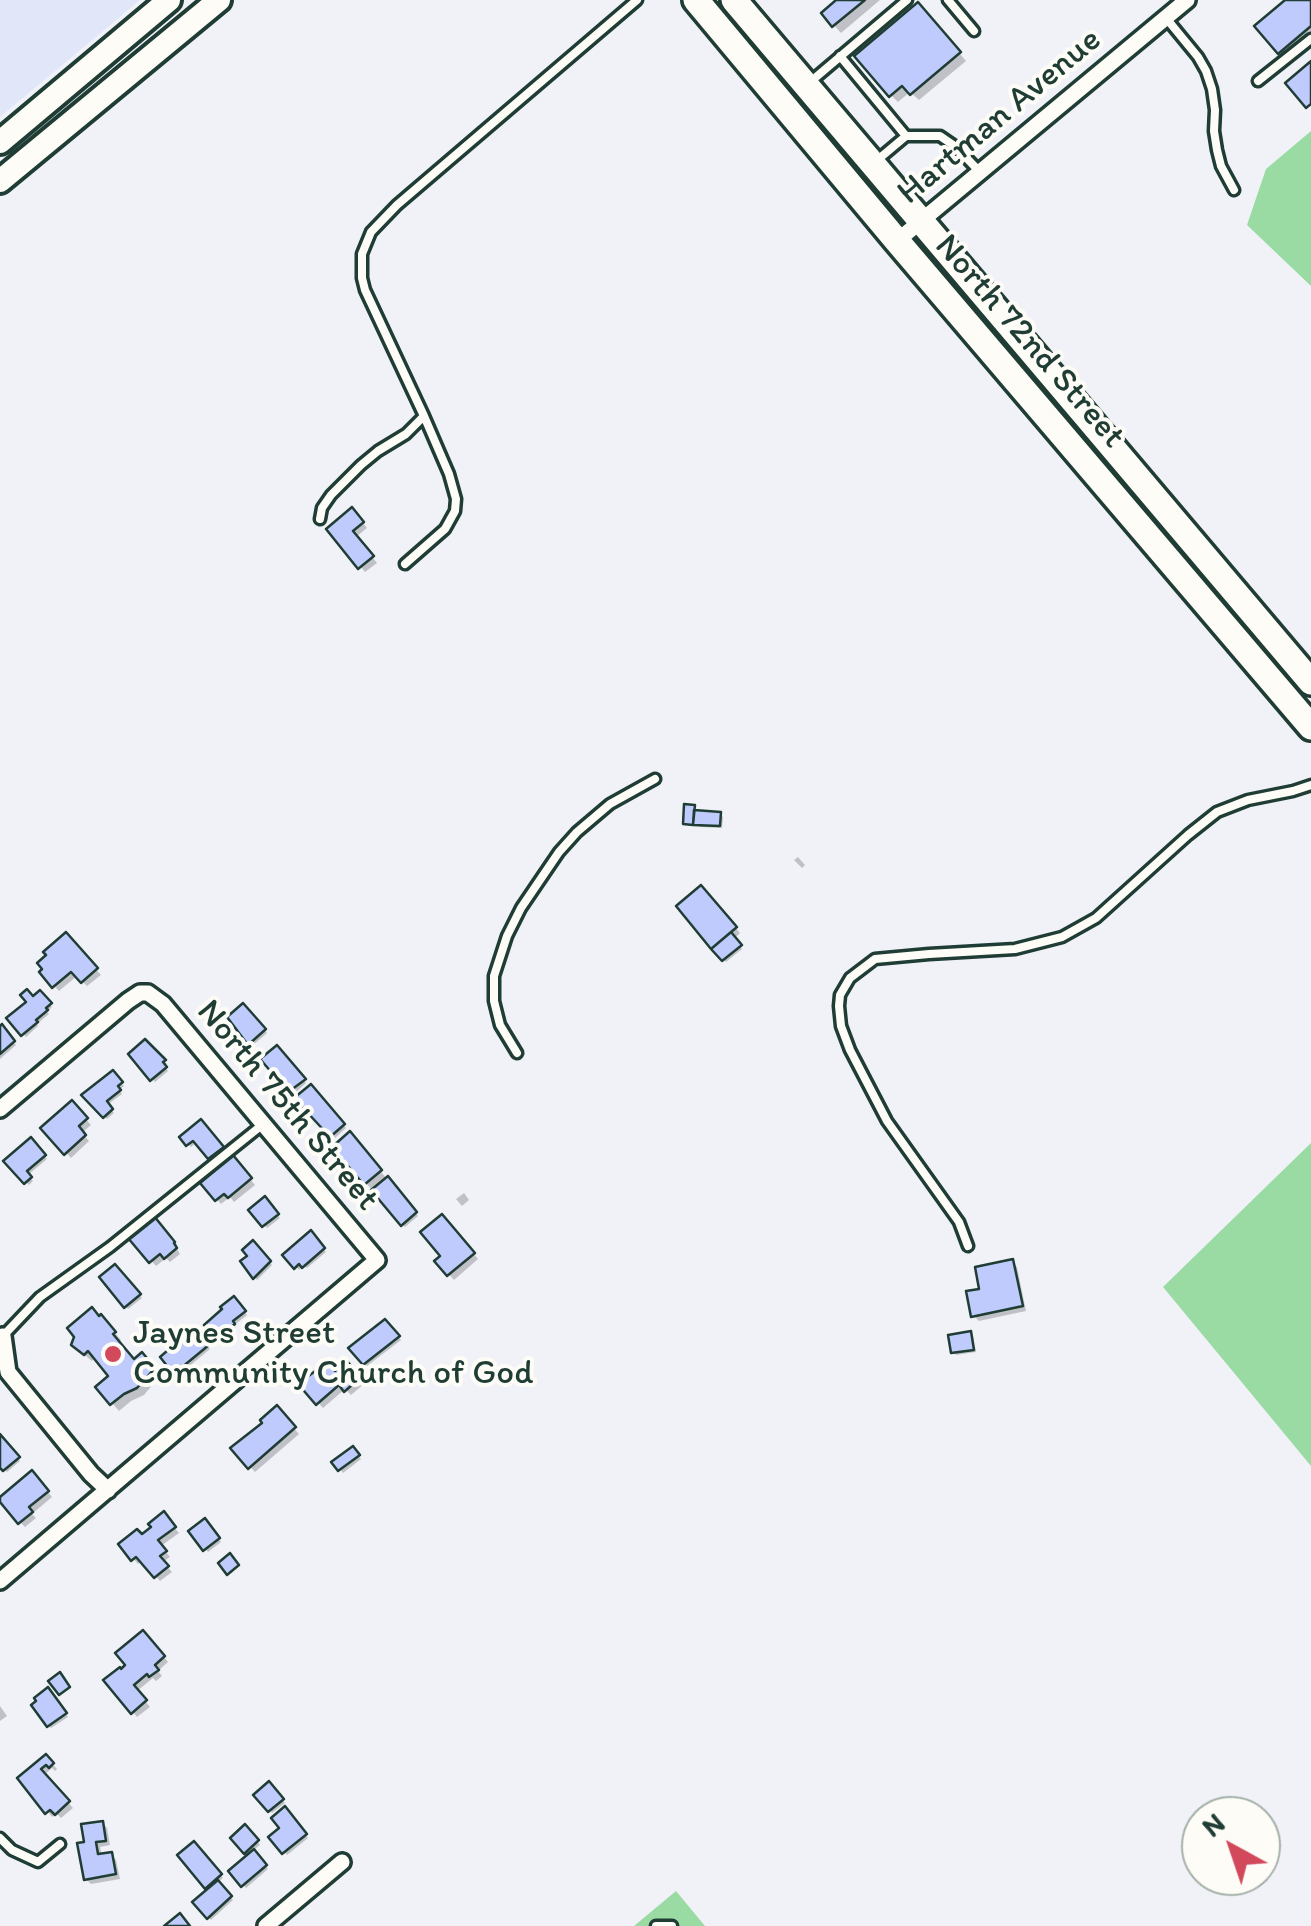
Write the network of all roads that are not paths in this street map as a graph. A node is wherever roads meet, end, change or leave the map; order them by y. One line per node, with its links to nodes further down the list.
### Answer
1 (169, 0): 16 (main road)
2 (219, 0): 19 (main road)
3 (637, 0): 23 (lane)
4 (696, 0): 22 (main road, North 72nd Street)
5 (734, 0): 14 (main road, North 72nd Street)
6 (907, 0): 12 (lane)
7 (948, 0): 10 (lane)
8 (1187, 0): 9 (street, Hartman Avenue)
9 (1166, 18): 18 (street, Hartman Avenue); 20 (lane)
10 (974, 30)
11 (1311, 39): 13 (lane)
12 (840, 56): 14 (lane); 15 (lane)
13 (1258, 80)
14 (806, 86): 17 (main road, North 72nd Street)
15 (906, 136): 17 (lane); 18 (lane)
16 (0, 142)
17 (872, 165): 21 (main road, North 72nd Street)
18 (981, 173): 21 (street, Hartman Avenue)
19 (0, 181)
20 (1234, 190)
21 (920, 223): 22 (street, Hartman Avenue); 26 (main road, North 72nd Street)
22 (897, 242): 27 (main road, North 72nd Street)
23 (424, 416): 24 (lane); 25 (lane)
24 (320, 519)
25 (405, 564)
26 (1311, 682)
27 (1311, 727)
28 (655, 779): 30 (lane)
29 (1311, 785): 33 (lane)
30 (517, 1053)
31 (0, 1109): 32 (street, North 75th Street)
32 (264, 1124): 34 (lane); 35 (street, North 75th Street)
33 (968, 1246)
34 (3, 1336): 35 (street)
35 (108, 1490): 36 (street)
36 (0, 1581)
37 (0, 1838): 38 (lane)
38 (60, 1844)
39 (342, 1862): 40 (street)
40 (266, 1926)
41 (656, 1926): 42 (lane)
42 (672, 1926)

